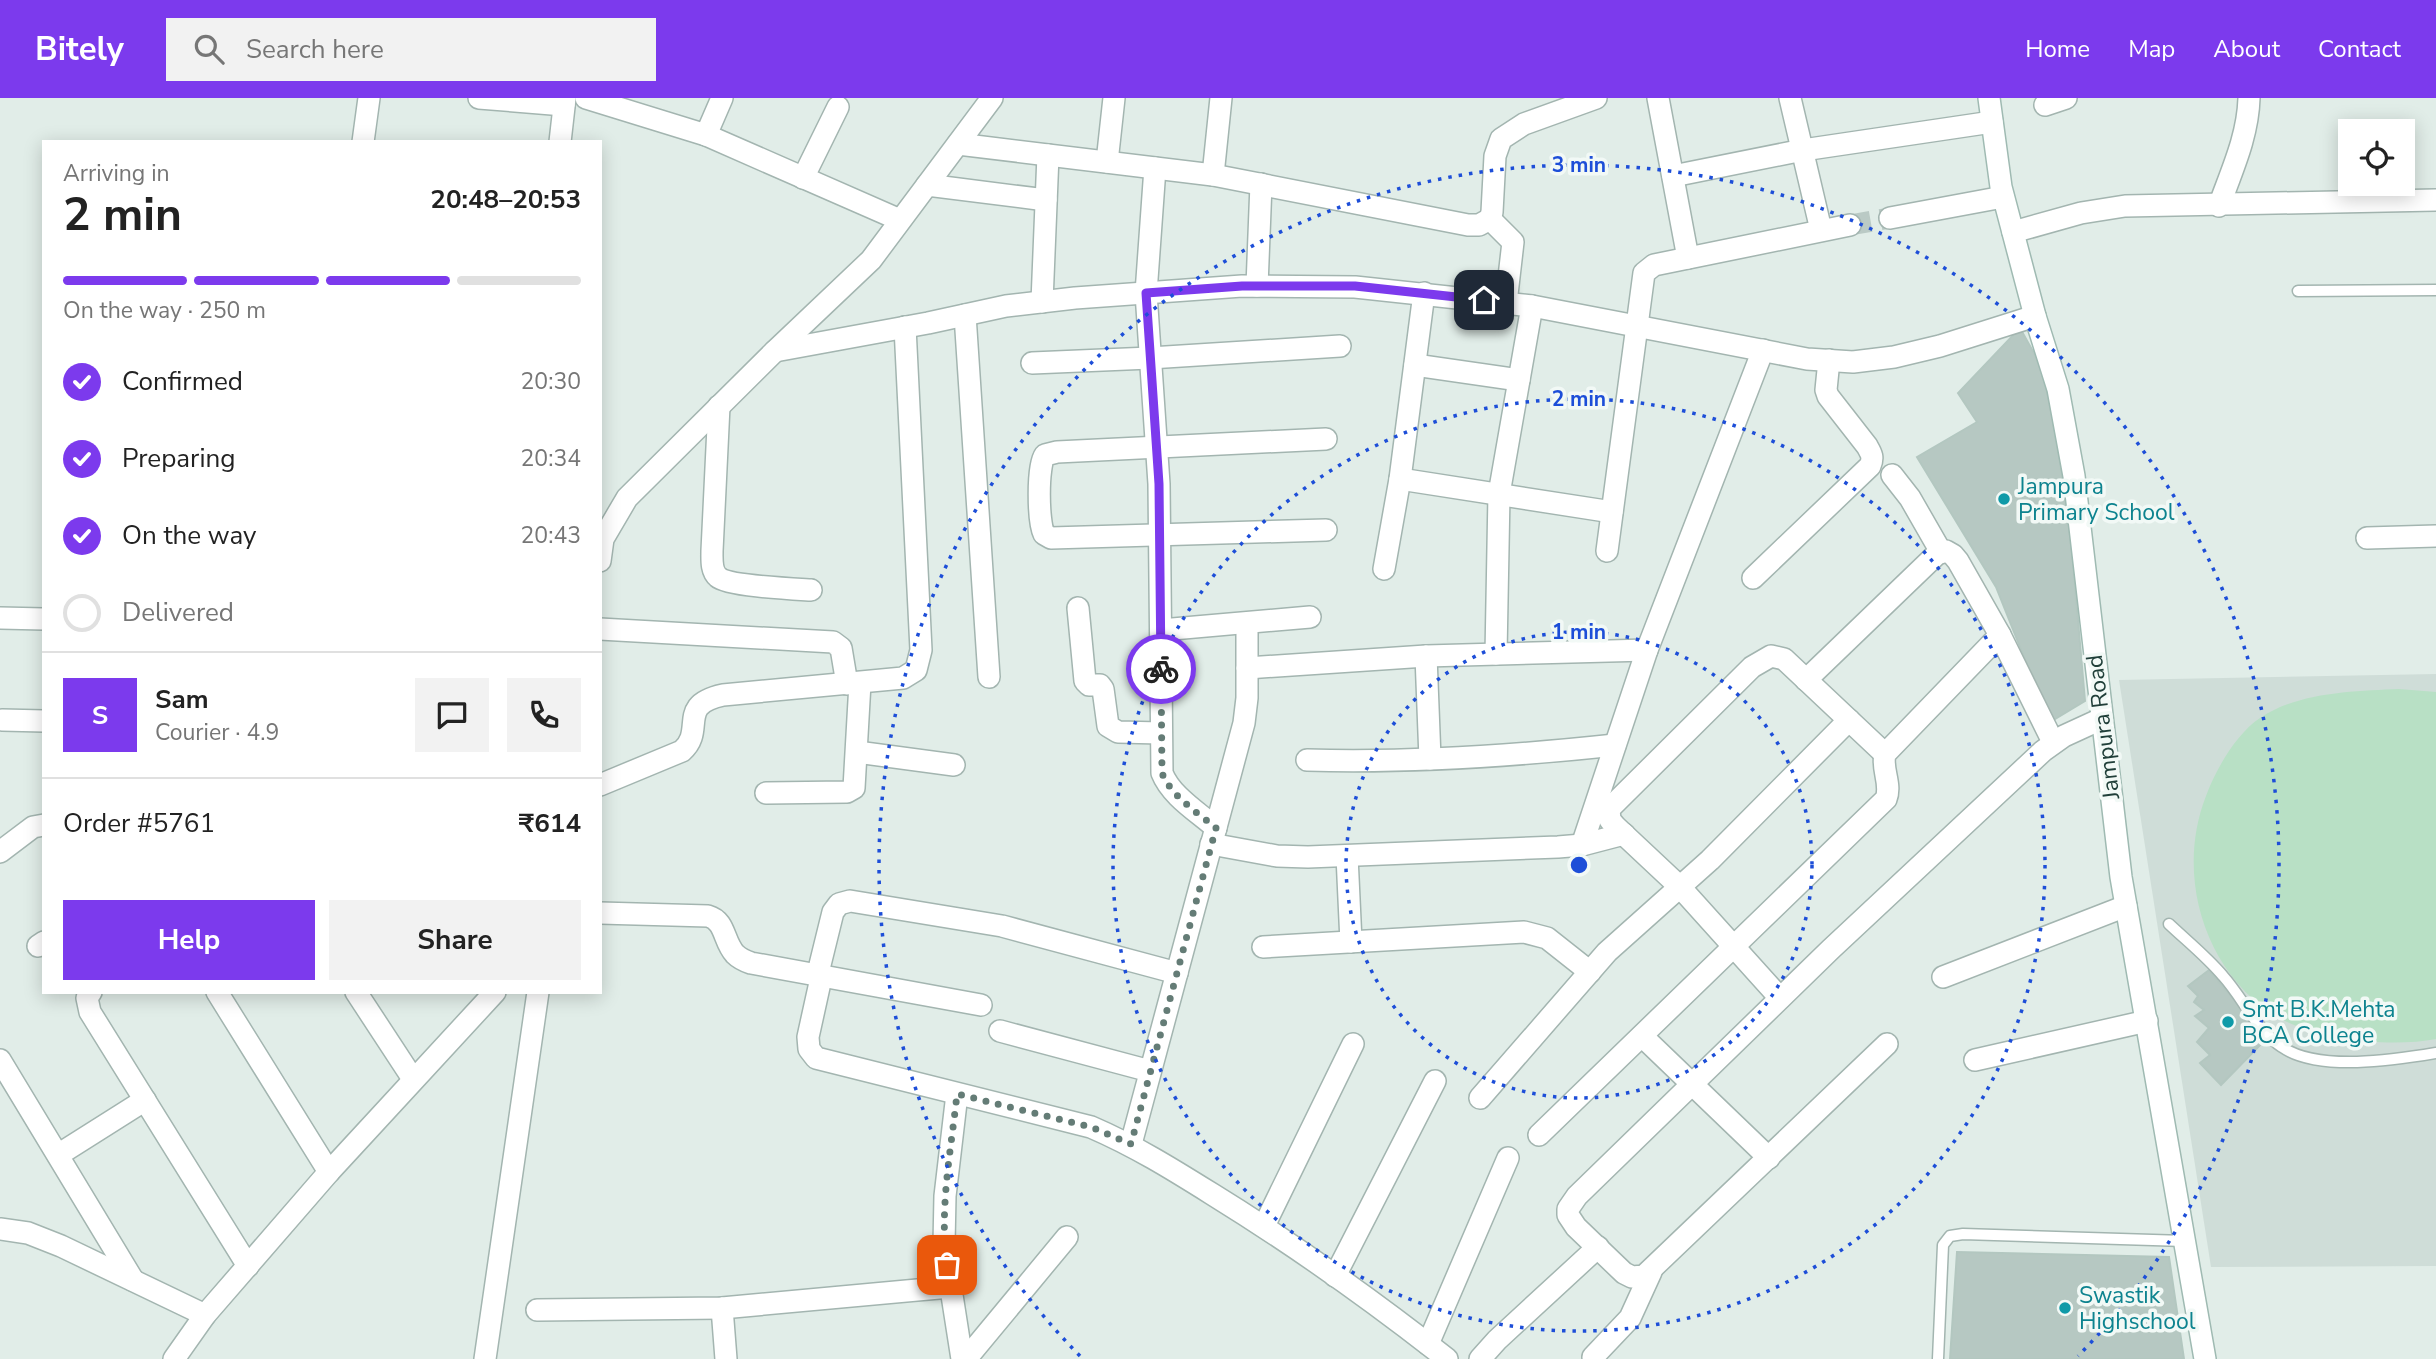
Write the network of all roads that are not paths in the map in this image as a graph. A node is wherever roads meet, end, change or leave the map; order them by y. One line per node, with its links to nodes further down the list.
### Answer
1 (369, 98): 19 (street)
2 (479, 98): 14 (street)
3 (722, 98): 18 (street)
4 (992, 98): 21 (street)
5 (1114, 98): 24 (street)
6 (1221, 98): 26 (street)
7 (1596, 98): 36 (street)
8 (1658, 98): 27 (street)
9 (1790, 98): 22 (street)
10 (1989, 98): 17 (street, Jampura Road)
11 (2066, 98): 15 (street)
12 (2249, 98): 34 (street)
13 (599, 100): 18 (street)
14 (564, 101): 20 (street)
15 (2045, 105)
16 (838, 107): 28 (street)
17 (1992, 122): 22 (street); 31 (street, Jampura Road)
18 (706, 135): 28 (street)
19 (363, 140)
20 (559, 140)
21 (958, 144): 23 (street); 30 (street)
22 (1803, 150): 27 (street); 39 (street)
23 (1048, 155): 24 (street); 33 (street)
24 (1107, 162): 25 (street)
25 (1155, 168): 26 (street); 45 (street)
26 (1213, 175): 29 (street)
27 (1673, 176): 41 (street)
28 (803, 178): 37 (street)
29 (1261, 184): 36 (street); 42 (street)
30 (927, 186): 33 (street); 37 (street)
31 (2003, 197): 35 (street); 40 (street, Jampura Road)
32 (2433, 198): 34 (street)
33 (1046, 200): 47 (street)
34 (2220, 206): 40 (street)
35 (1891, 218)
36 (1490, 219): 48 (street)
37 (900, 220): 55 (street)
38 (1850, 225): 39 (street)
39 (1821, 230): 41 (street)
40 (2013, 232): 51 (street, Jampura Road)
41 (1688, 258): 52 (street)
42 (1257, 286): 45 (street); 46 (street)
43 (2298, 290): 44 (lane)
44 (2436, 290)
45 (1146, 293): 47 (street); 57 (street)
46 (1424, 293): 48 (street); 60 (street)
47 (1042, 302): 50 (street)
48 (1506, 303): 49 (street)
49 (1532, 306): 52 (street); 61 (street)
50 (965, 315): 53 (street); 91 (street)
51 (2035, 316): 58 (street); 94 (street, Jampura Road)
52 (1638, 326): 56 (street); 68 (street)
53 (905, 327): 55 (street); 93 (street)
54 (1340, 346): 57 (street)
55 (775, 351): 62 (street)
56 (1763, 351): 58 (street); 87 (street)
57 (1150, 358): 59 (street); 64 (street)
58 (1829, 360): 77 (street)
59 (1032, 363)
60 (1415, 365): 61 (street); 66 (street)
61 (1519, 380): 67 (street)
62 (719, 406): 70 (street); 78 (street)
63 (1326, 439): 64 (street)
64 (1157, 448): 71 (street); 71 (street)
65 (1892, 475): 75 (street)
66 (1400, 479): 67 (street); 76 (street)
67 (1499, 494): 68 (street); 88 (street)
68 (1612, 512): 74 (street)
69 (1326, 530): 71 (street)
70 (602, 535)
71 (1160, 535): 85 (street)
72 (2436, 536): 73 (street)
73 (2367, 538)
74 (1607, 551)
75 (1941, 552): 86 (street); 92 (street)
76 (1384, 569)
77 (1753, 578)
78 (811, 590)
79 (1078, 608): 98 (street)
80 (1310, 617): 83 (street)
81 (0, 618): 82 (street)
82 (42, 619)
83 (1247, 623): 85 (street); 90 (street)
84 (602, 629): 93 (street)
85 (1161, 630): 98 (street)
86 (2000, 635): 99 (street); 102 (street)
87 (1647, 650): 88 (street); 100 (street)
88 (1496, 654): 89 (street)
89 (1426, 656): 90 (street); 103 (street)
90 (1247, 668): 110 (street)
91 (989, 677)
92 (1806, 680): 96 (street); 109 (street)
93 (854, 683): 101 (street); 106 (street)
94 (2101, 719): 99 (street); 115 (street, Jampura Road)
95 (2, 720): 97 (street)
96 (1849, 720): 102 (street); 114 (street)
97 (42, 721)
98 (1161, 733): 110 (street)
99 (2053, 742): 130 (street)
100 (1615, 745): 103 (street); 111 (street)
101 (857, 752): 105 (street); 107 (street)
102 (1885, 754): 119 (street)
103 (1430, 759): 104 (street)
104 (1307, 760)
105 (954, 765)
106 (602, 784)
107 (766, 793)
108 (42, 825): 112 (street)
109 (1624, 834): 111 (street); 114 (street)
110 (1213, 836): 113 (street); 122 (street)
111 (1582, 845): 113 (street)
112 (0, 852)
113 (1347, 856): 118 (street)
114 (1680, 887): 119 (street); 121 (street)
115 (2126, 906): 124 (street); 132 (street, Jampura Road)
116 (602, 913): 123 (street)
117 (2169, 924): 137 (lane)
118 (1351, 942): 120 (street); 121 (street)
119 (1735, 946): 130 (street); 134 (street)
120 (1263, 947)
121 (1590, 972): 145 (street)
122 (1177, 973): 123 (street); 139 (street)
123 (819, 977): 131 (street); 144 (street)
124 (1943, 977)
125 (90, 994): 146 (street)
126 (219, 994): 152 (street)
127 (357, 994): 141 (street)
128 (493, 994): 141 (street)
129 (538, 994): 169 (street)
130 (1780, 998): 143 (street)
131 (981, 1005)
132 (2147, 1021): 138 (street); 156 (street, Jampura Road)
133 (1000, 1031): 139 (street)
134 (1642, 1036): 143 (street); 147 (street)
135 (1353, 1044): 153 (street)
136 (1887, 1044): 151 (street)
137 (2436, 1054)
138 (1975, 1060)
139 (1150, 1071): 148 (street)
140 (3, 1072): 149 (street)
141 (413, 1079): 152 (street)
142 (1435, 1081): 160 (street)
143 (1692, 1085): 151 (street); 157 (street)
144 (957, 1094): 148 (street); 162 (street)
145 (1480, 1098)
146 (145, 1100): 149 (street); 158 (street)
147 (1539, 1135)
148 (1131, 1144): 153 (street)
149 (58, 1156): 161 (street)
150 (1508, 1158): 166 (street)
151 (1769, 1158): 159 (street)
152 (329, 1172): 158 (street)
153 (1264, 1226): 160 (street)
154 (0, 1228): 161 (street)
155 (1067, 1237): 171 (street)
156 (2186, 1241): 174 (lane); 175 (street, Jampura Road)
157 (1598, 1247): 159 (street); 173 (street)
158 (248, 1266): 165 (street)
159 (1651, 1272): 167 (street)
160 (1335, 1276): 166 (street)
161 (133, 1280): 165 (street)
162 (950, 1287): 163 (street); 171 (street)
163 (722, 1308): 164 (street); 170 (street)
164 (537, 1310)
165 (205, 1315): 168 (street)
166 (1428, 1344): 172 (street)
167 (1594, 1357)
168 (174, 1359)
169 (485, 1359)
170 (726, 1359)
171 (964, 1359)
172 (1447, 1359)
173 (1480, 1359)
174 (1938, 1359)
175 (2206, 1359)

